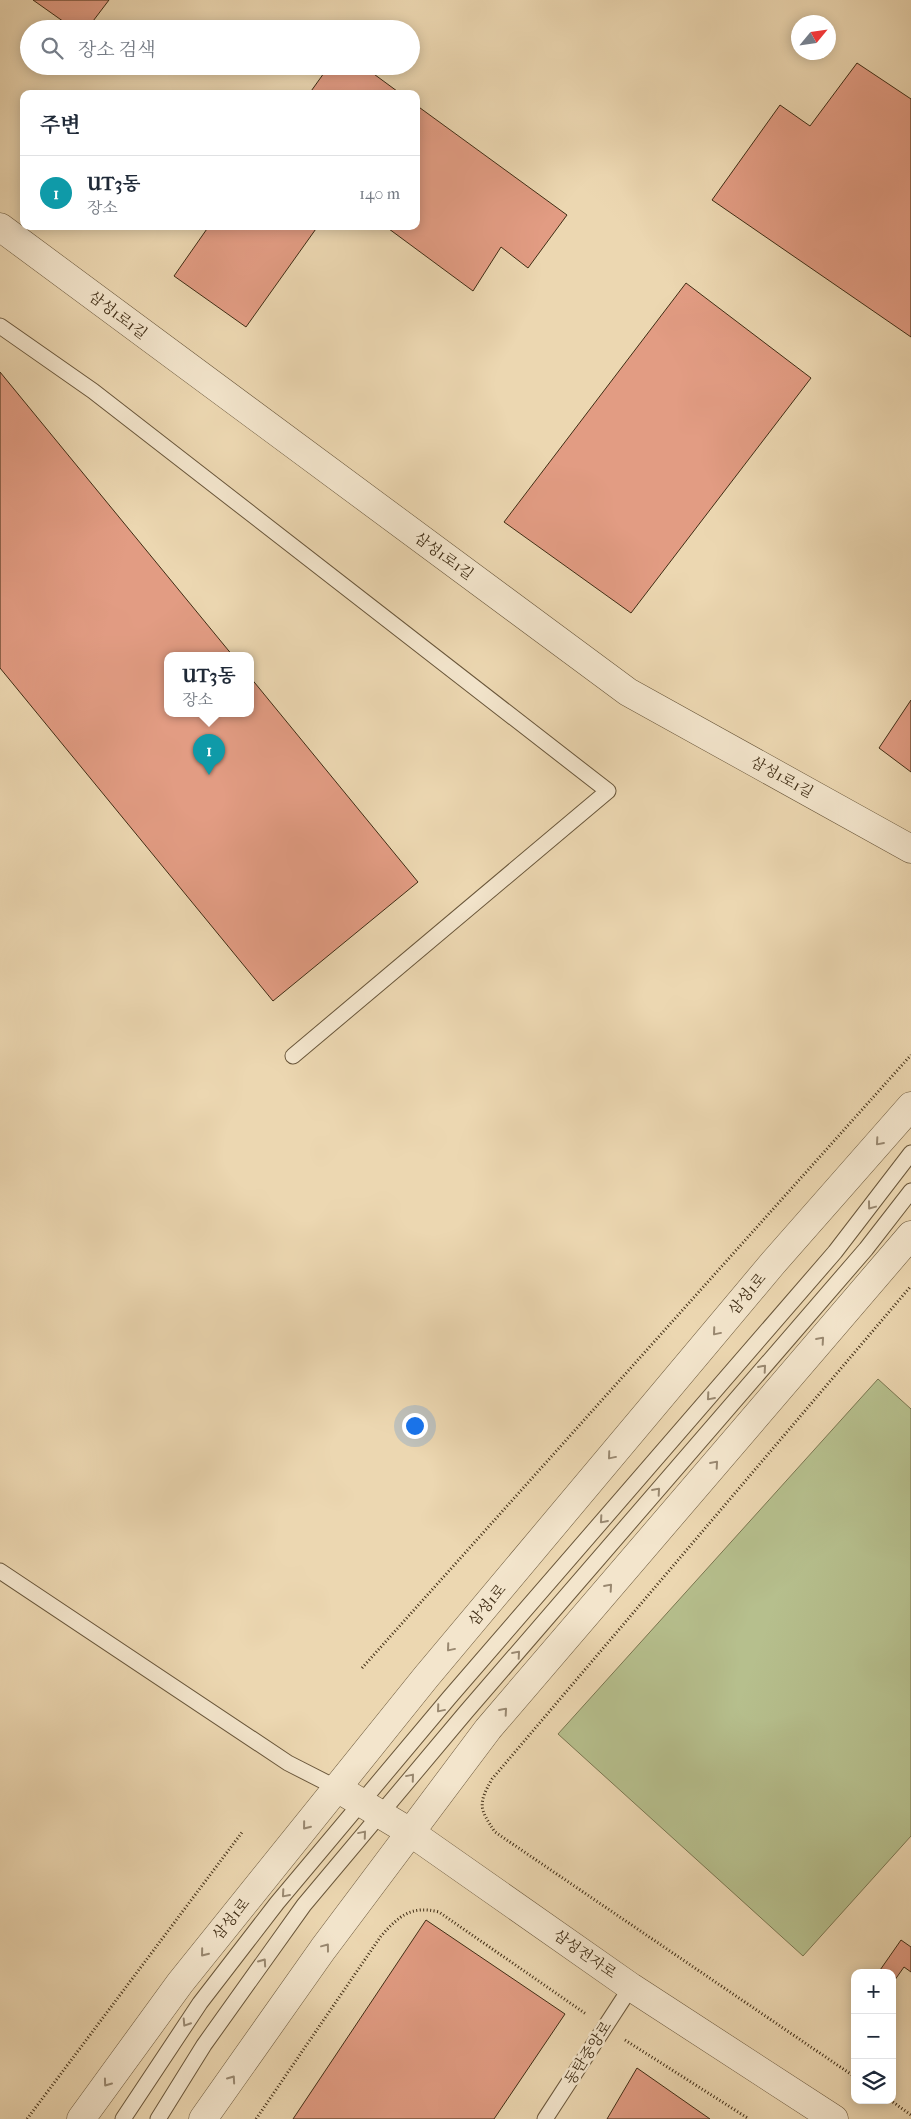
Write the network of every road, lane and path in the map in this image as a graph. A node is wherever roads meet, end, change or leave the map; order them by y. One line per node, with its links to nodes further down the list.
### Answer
1 (0, 227): 3 (street, 삼성1로1길)
2 (0, 326): 5 (lane)
3 (911, 849)
4 (911, 1055): 12 (path)
5 (293, 1056)
6 (911, 1106): 13 (street, 삼성1로, one-way to 13)
7 (911, 1153): 14 (lane, one-way to 14)
8 (911, 1191): 14 (lane, one-way to 8)
9 (911, 1234): 16 (street, one-way to 9)
10 (911, 1286): 19 (path)
11 (0, 1571): 13 (lane)
12 (362, 1668)
13 (337, 1788): 14 (street, 삼성전자로); 23 (street, 삼성1로, one-way to 23)
14 (370, 1809): 16 (street, 삼성전자로); 24 (lane, one-way to 24); 25 (lane, one-way to 14)
15 (243, 1831): 22 (path)
16 (410, 1832): 18 (street, 삼성전자로); 26 (street, one-way to 16)
17 (439, 1912): 27 (path)
18 (632, 1987): 28 (lane, 동탄중앙로); 29 (street, 삼성전자로)
19 (851, 2074)
20 (896, 2104): 21 (path)
21 (911, 2115)
22 (27, 2119)
23 (81, 2119)
24 (123, 2119)
25 (158, 2119)
26 (203, 2119)
27 (256, 2119)
28 (545, 2119)
29 (834, 2119)

